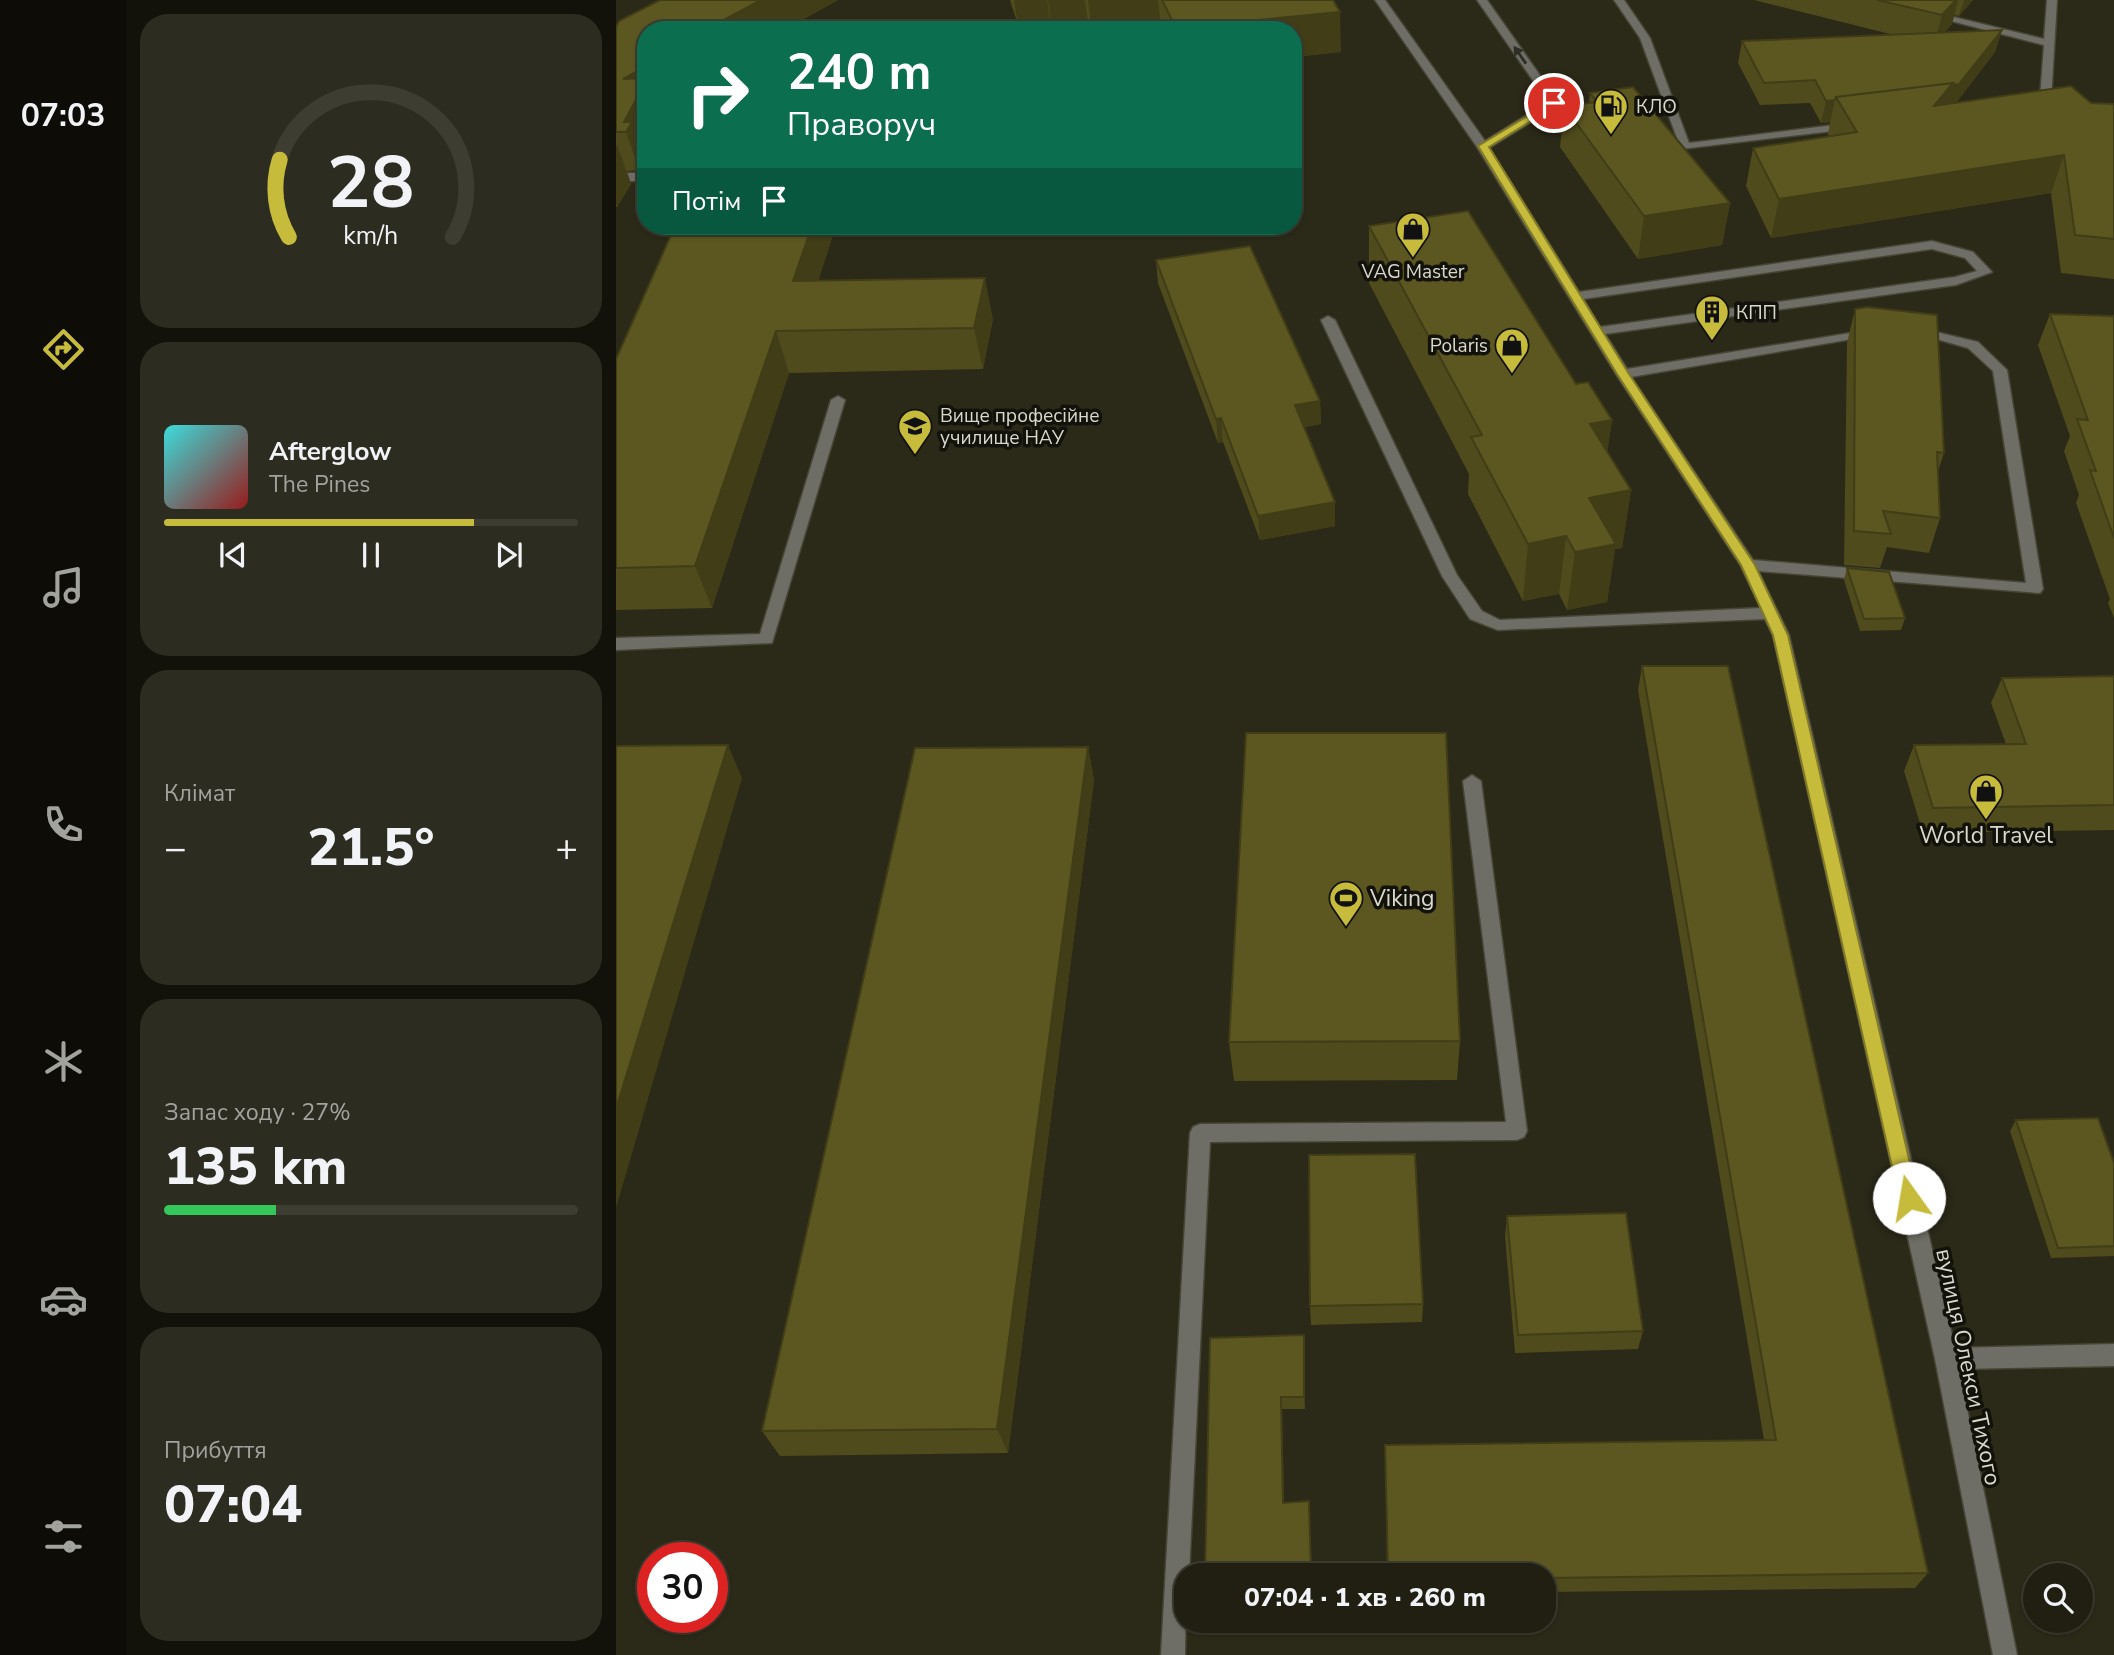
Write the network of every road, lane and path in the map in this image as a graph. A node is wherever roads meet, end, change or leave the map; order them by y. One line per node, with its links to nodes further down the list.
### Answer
1 (1380, 0): 9 (street, вулиця Олекси Тихого)
2 (1482, 0): 9 (street, one-way to 2)
3 (1619, 0): 8 (street)
4 (2052, 0): 6 (street)
5 (1921, 12): 6 (street)
6 (2048, 43): 7 (street)
7 (2017, 104)
8 (1865, 124)
9 (1483, 146): 12 (street, вулиця Олекси Тихого)
10 (616, 177): 11 (street)
11 (637, 177)
12 (1577, 296): 14 (street, вулиця Олекси Тихого); 14 (street)
13 (1328, 320): 18 (street)
14 (1598, 331): 15 (street, вулиця Олекси Тихого)
15 (1623, 374): 17 (street, вулиця Олекси Тихого); 17 (street)
16 (838, 400): 19 (street)
17 (1748, 565): 18 (street, вулиця Олекси Тихого)
18 (1770, 613): 22 (street, вулиця Олекси Тихого)
19 (616, 644)
20 (1472, 781): 23 (street)
21 (2114, 1355): 22 (street)
22 (1945, 1359): 24 (street, вулиця Олекси Тихого)
23 (1173, 1655)
24 (2005, 1655)

